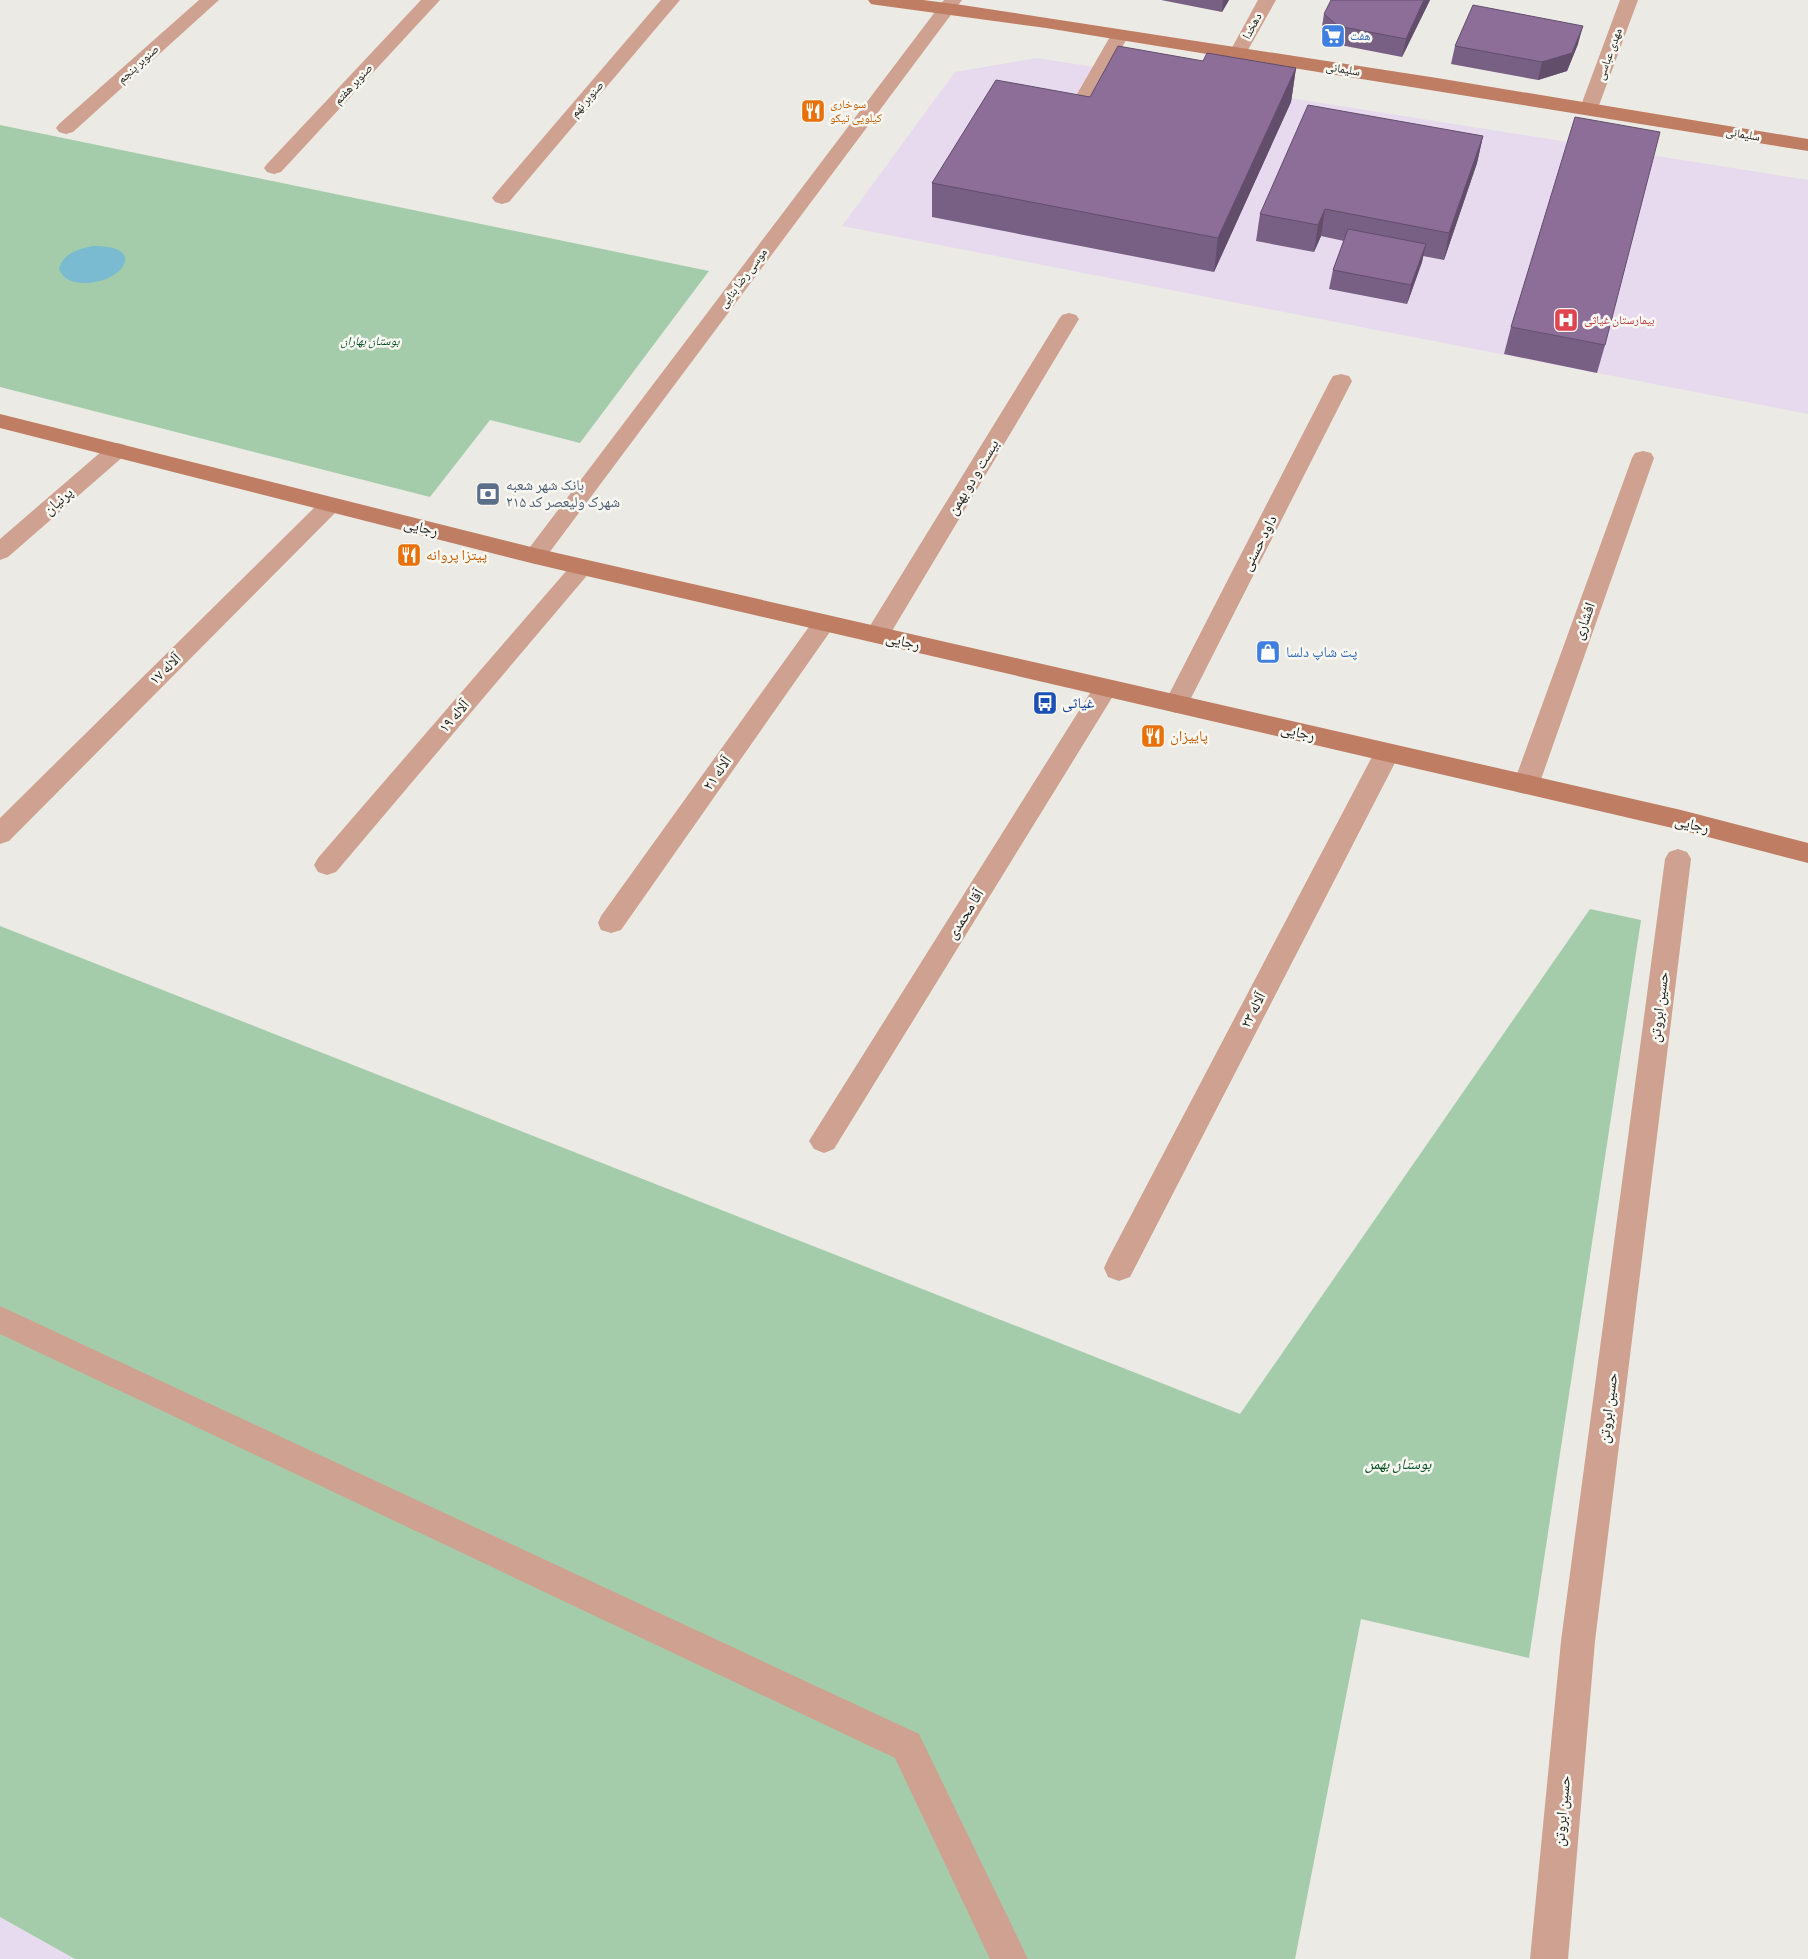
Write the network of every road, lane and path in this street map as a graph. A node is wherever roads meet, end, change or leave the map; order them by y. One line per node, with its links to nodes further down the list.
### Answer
1 (210, 0): 12 (street, صنوبر پنجم)
2 (431, 0): 14 (street, صنوبر هفتم)
3 (671, 0): 15 (street, صنوبر نهم)
4 (877, 0): 7 (street, سلیمانی)
5 (1267, 0): 9 (street, دهخدا)
6 (1629, 0): 10 (street, مهدی عباسی)
7 (950, 4): 8 (street, سلیمانی); 23 (street, موسی رضا بنایی)
8 (1120, 35): 9 (street, سلیمانی); 11 (street)
9 (1238, 53): 10 (street, سلیمانی)
10 (1589, 108): 13 (street, سلیمانی)
11 (1074, 115)
12 (66, 128)
13 (1808, 145)
14 (274, 168)
15 (502, 198)
16 (1069, 319): 26 (street, بیست و دو بهمن)
17 (1341, 381): 28 (street, داود حسنی)
18 (0, 421): 19 (street, رجایی)
19 (116, 450): 21 (street, رجایی); 22 (street, پرنیان)
20 (1643, 458): 30 (street, افشاری)
21 (330, 504): 23 (street, رجایی); 31 (street, آلاله ۱۷)
22 (0, 552)
23 (535, 556): 24 (street, رجایی)
24 (582, 567): 25 (street, رجایی); 34 (street, آلاله ۱۹)
25 (824, 623): 26 (street, رجایی); 35 (street, آلاله ۲۱)
26 (877, 635): 27 (street, رجایی)
27 (1106, 688): 28 (street, رجایی); 36 (street, آقا محمدی)
28 (1176, 704): 29 (street, رجایی)
29 (1387, 753): 30 (street, رجایی); 37 (street, آلاله ۲۳)
30 (1526, 785): 32 (street, رجایی)
31 (0, 834)
32 (1808, 853)
33 (1678, 859): 40 (street, حسین ابروتن)
34 (327, 864)
35 (611, 923)
36 (824, 1141)
37 (1119, 1268)
38 (0, 1318): 39 (street)
39 (1009, 1959)
40 (1549, 1959)

